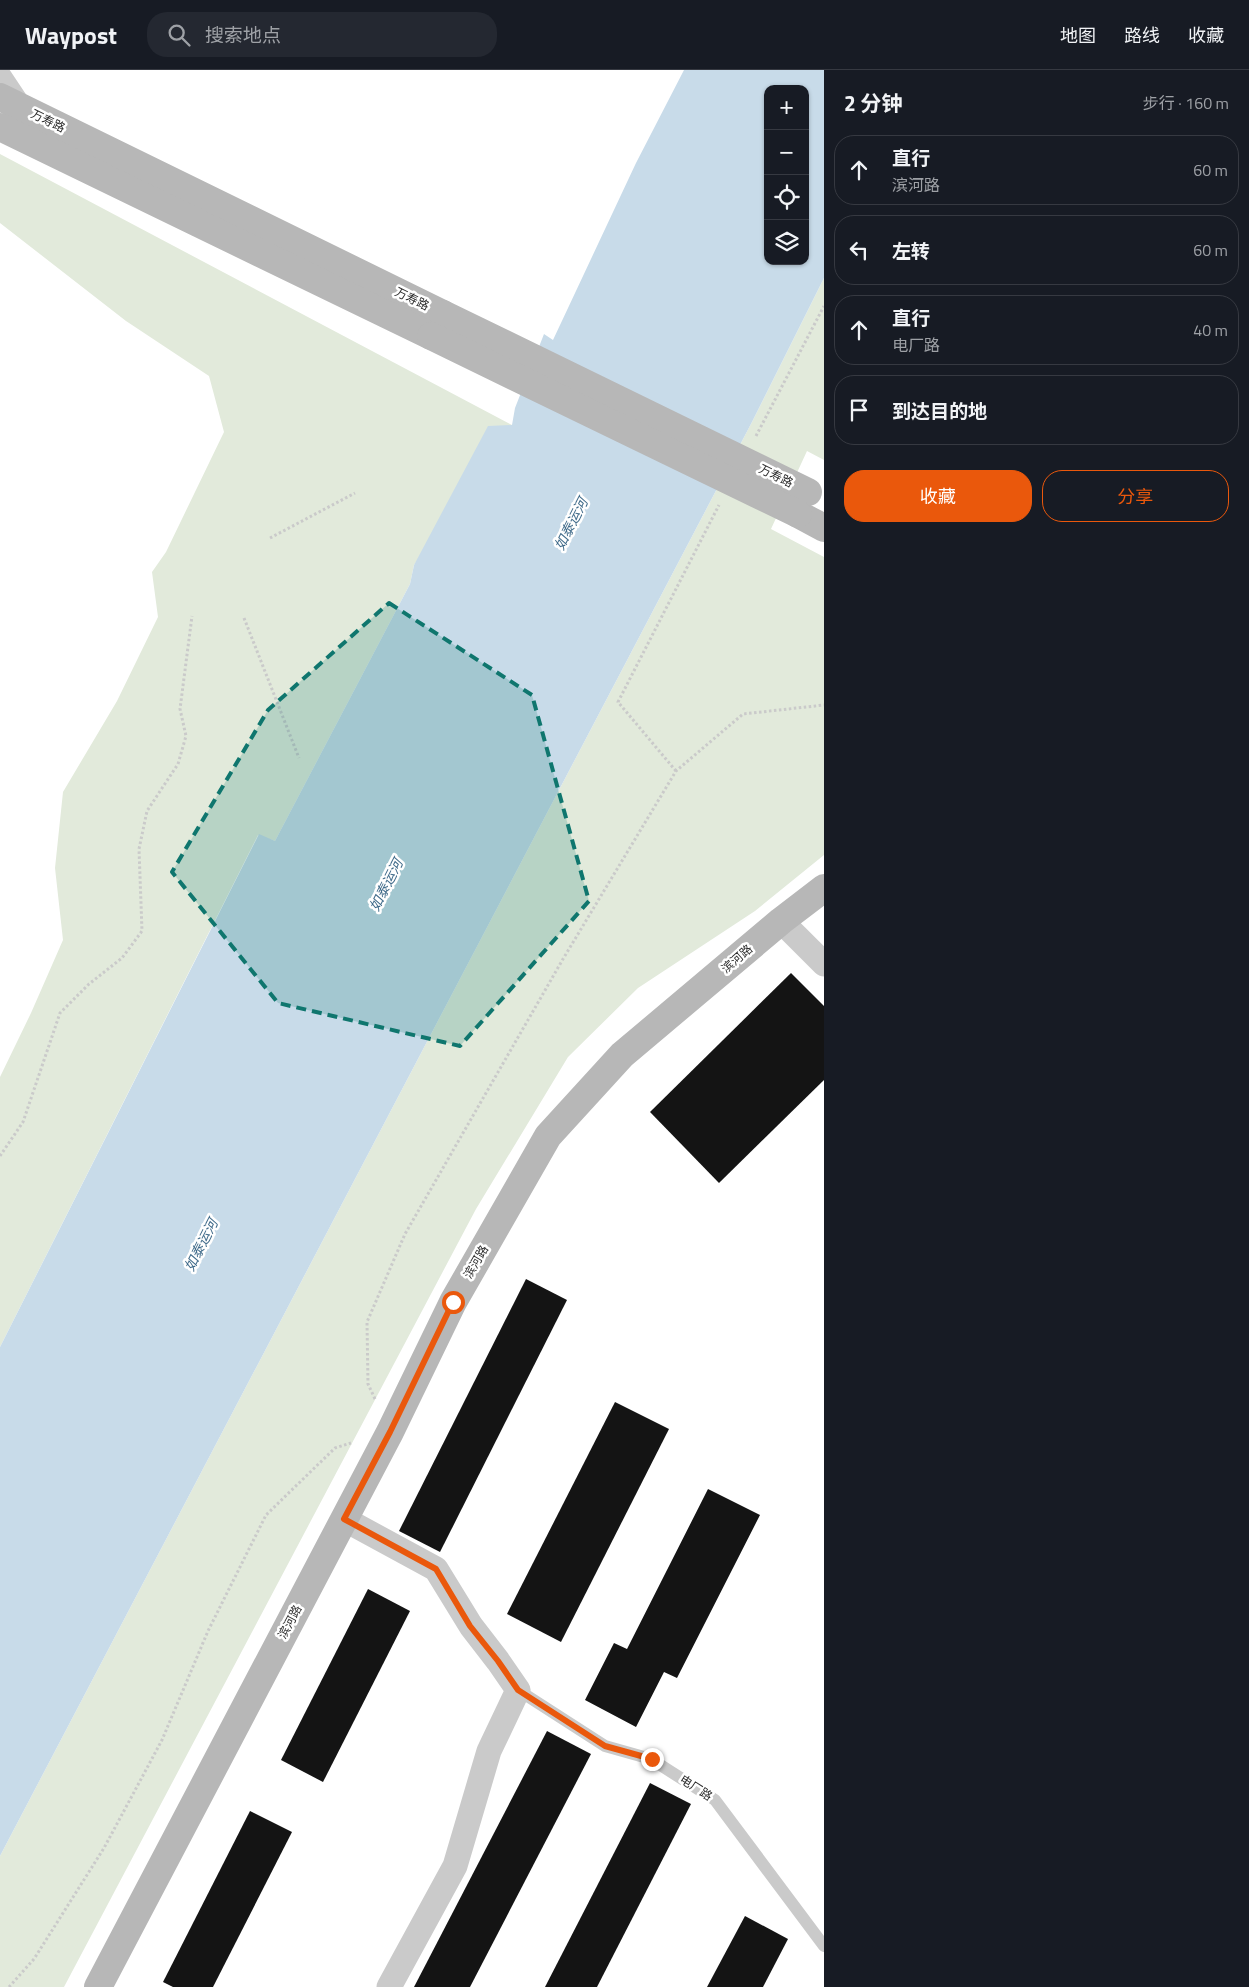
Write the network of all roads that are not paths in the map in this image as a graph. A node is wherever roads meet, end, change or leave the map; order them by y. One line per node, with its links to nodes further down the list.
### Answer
1 (0, 78): 2 (street)
2 (10, 103): 4 (main road, 万寿路)
3 (4, 131): 4 (main road, 万寿路)
4 (437, 325): 5 (main road, 万寿路, bridge)
5 (810, 502): 6 (main road, 万寿路)
6 (824, 528)
7 (824, 888): 8 (main road, 滨河路)
8 (780, 921): 9 (street); 10 (main road, 滨河路)
9 (824, 964)
10 (344, 1519): 11 (street); 13 (main road, 滨河路)
11 (518, 1690): 12 (lane, 电厂路); 14 (street)
12 (824, 1946)
13 (98, 1987)
14 (389, 1987)

